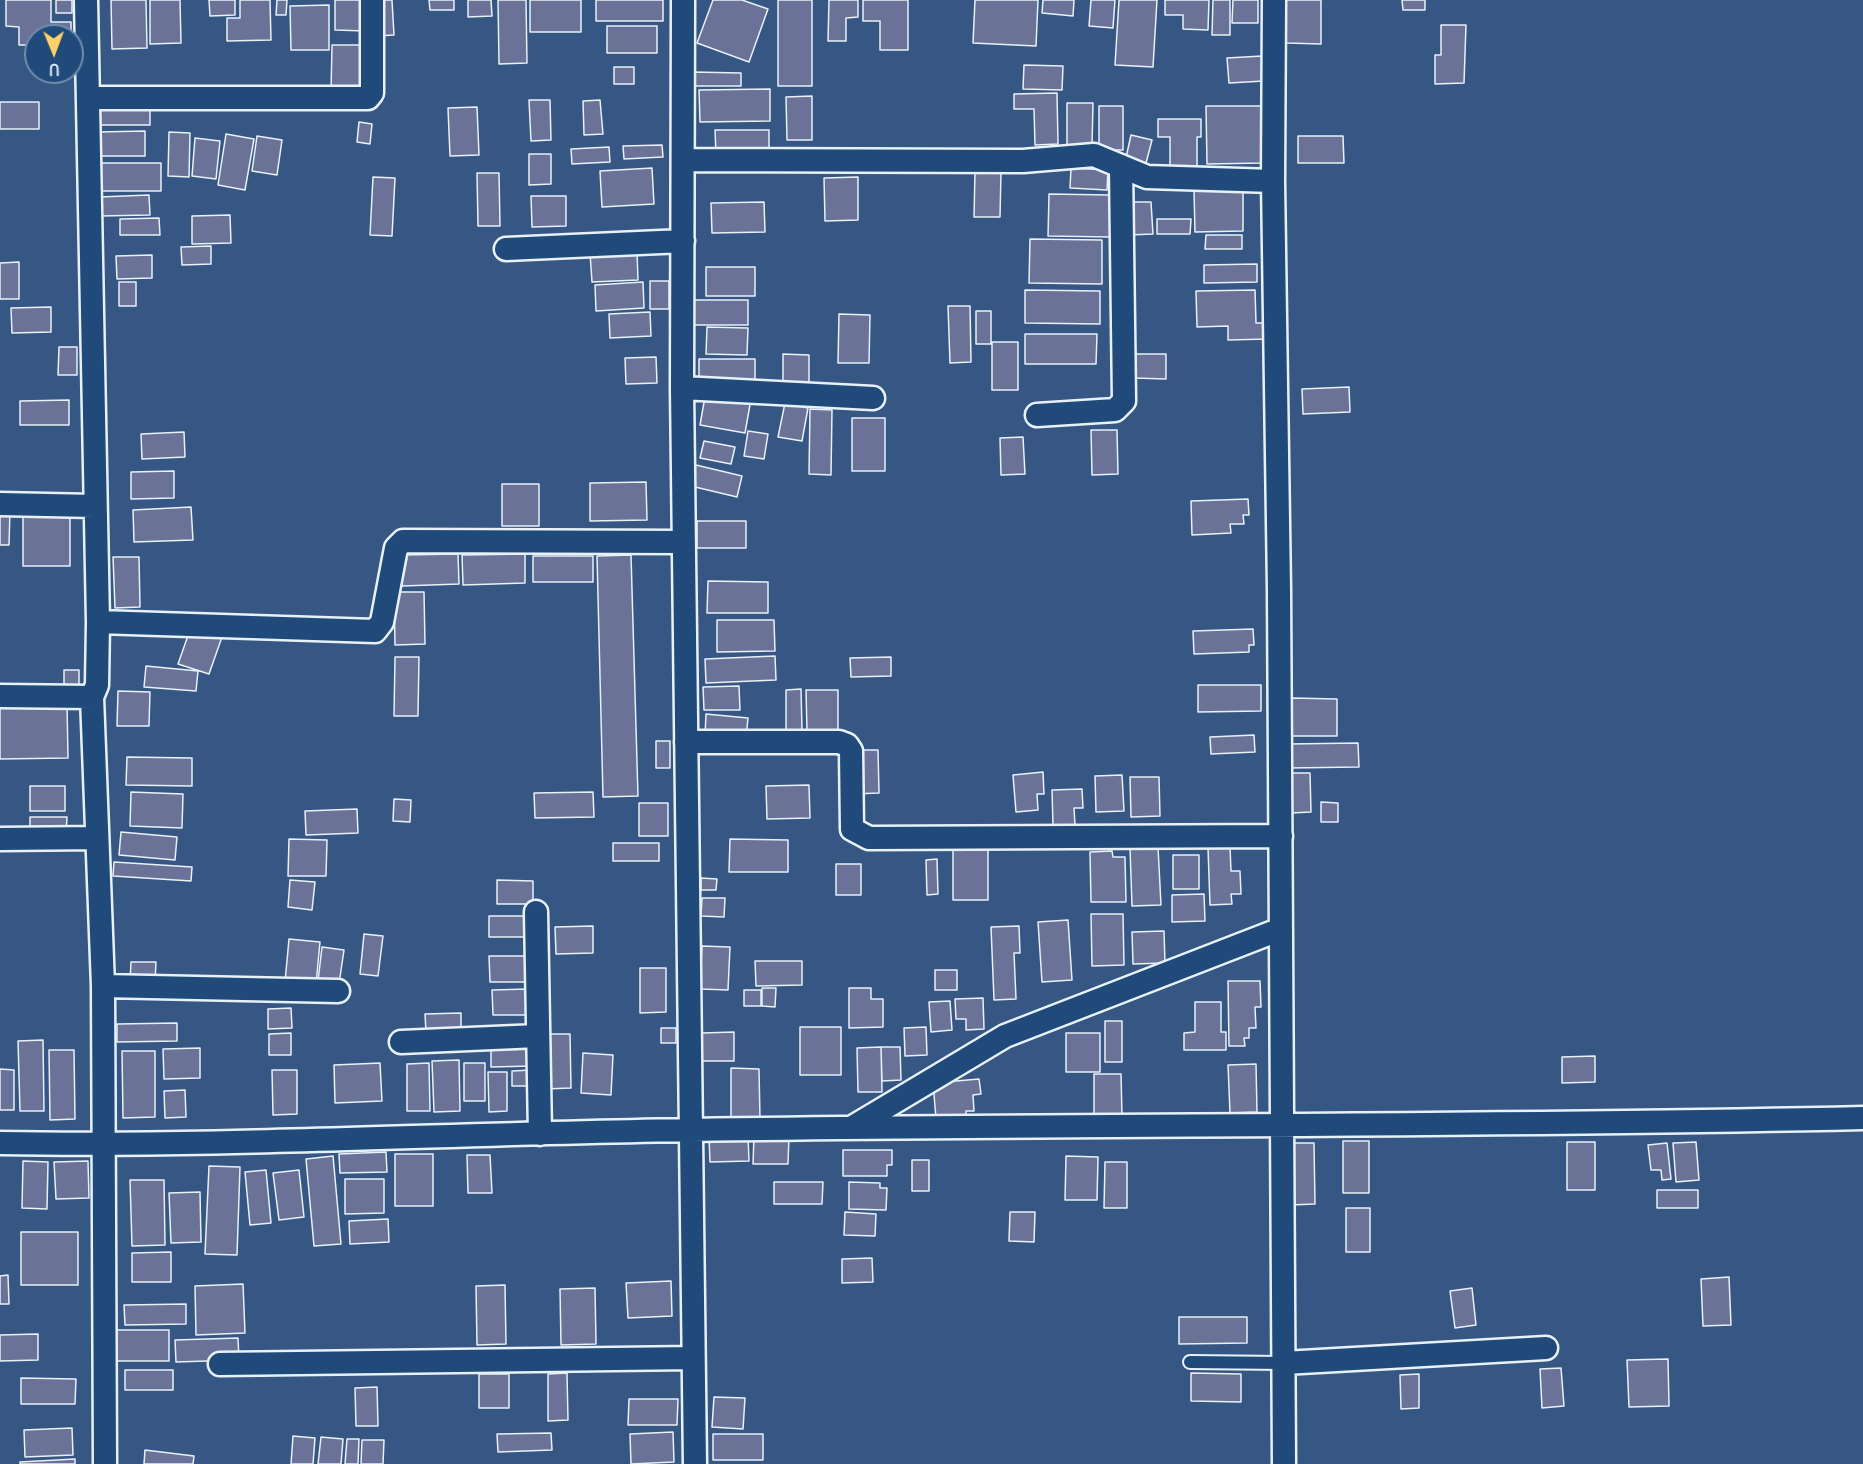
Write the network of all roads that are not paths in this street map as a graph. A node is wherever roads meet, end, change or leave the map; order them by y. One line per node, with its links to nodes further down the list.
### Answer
1 (86, 0): 5 (street)
2 (372, 0): 5 (street)
3 (683, 0): 6 (street)
4 (1274, 0): 8 (street)
5 (90, 98): 15 (street)
6 (684, 160): 7 (street); 9 (street)
7 (1121, 166): 8 (street); 13 (street)
8 (1273, 181): 21 (street)
9 (683, 241): 10 (street); 11 (street)
10 (506, 249)
11 (682, 388): 12 (street); 16 (street)
12 (873, 398)
13 (1037, 415)
14 (0, 504): 15 (street)
15 (94, 506): 17 (street)
16 (684, 542): 17 (street); 20 (street)
17 (98, 622): 19 (street)
18 (0, 696): 19 (street)
19 (92, 697): 22 (street)
20 (686, 742): 21 (street); 33 (street)
21 (1281, 836): 25 (street)
22 (97, 838): 23 (street); 26 (street)
23 (0, 839)
24 (536, 912): 28 (street)
25 (1281, 929): 31 (street); 32 (street)
26 (103, 986): 27 (street); 36 (street)
27 (338, 991)
28 (538, 1036): 29 (street); 34 (street)
29 (401, 1042)
30 (1863, 1118): 31 (street)
31 (1282, 1124): 32 (street); 40 (street)
32 (851, 1128): 33 (street)
33 (689, 1130): 34 (street); 38 (street)
34 (540, 1134): 36 (street)
35 (0, 1143): 36 (street)
36 (105, 1145): 42 (street)
37 (1546, 1348): 40 (street)
38 (693, 1358): 41 (street); 43 (street)
39 (1190, 1362): 40 (lane)
40 (1284, 1363): 44 (street)
41 (220, 1364)
42 (105, 1464)
43 (695, 1464)
44 (1284, 1464)

